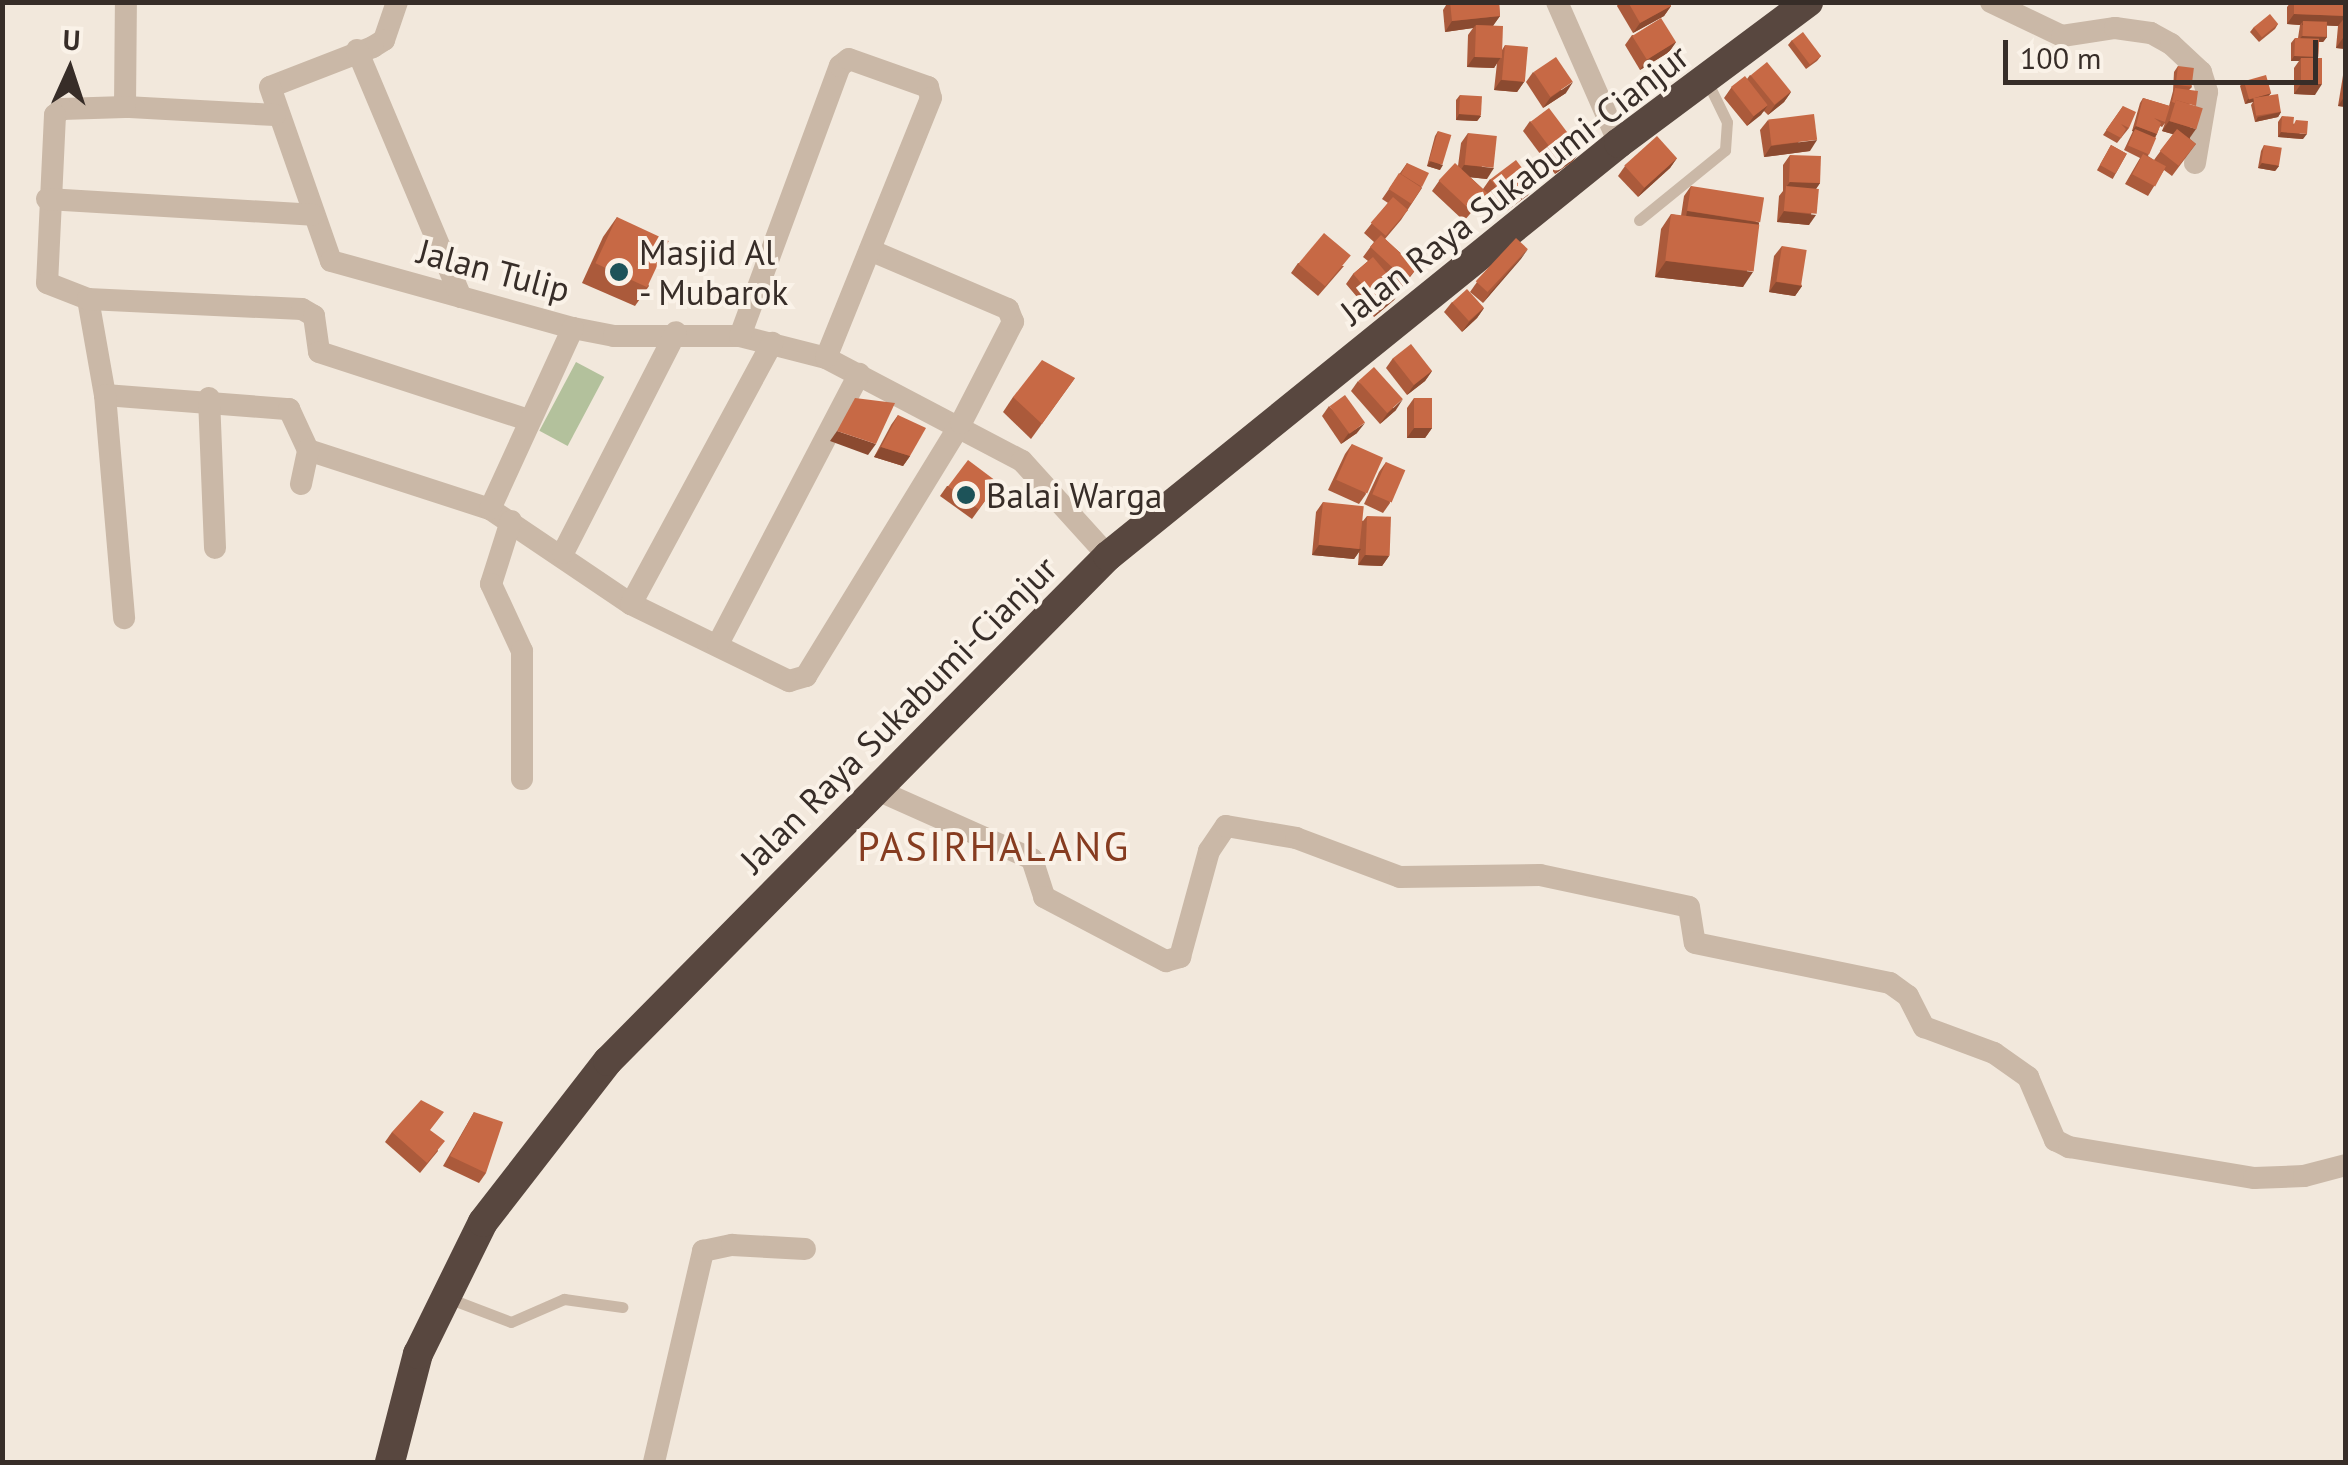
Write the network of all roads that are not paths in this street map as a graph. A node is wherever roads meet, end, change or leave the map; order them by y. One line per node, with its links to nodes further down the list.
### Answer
1 (126, 2): 8 (street)
2 (397, 2): 6 (street)
3 (1557, 2): 10 (street)
4 (1808, 2): 7 (highway, Jalan Raya Sukabumi-Cianjur)
5 (1992, 2): 11 (street)
6 (357, 50): 9 (street); 16 (street)
7 (1706, 79): 10 (highway, Jalan Raya Sukabumi-Cianjur); 14 (lane)
8 (125, 107): 9 (street); 12 (street)
9 (275, 115): 13 (street, Jalan Tulip)
10 (1619, 143): 34 (highway, Jalan Raya Sukabumi-Cianjur)
11 (2195, 163)
12 (46, 199): 13 (street); 17 (street)
13 (312, 214): 16 (street, Jalan Tulip)
14 (1639, 220)
15 (870, 250): 20 (street); 22 (street); 27 (street)
16 (461, 297): 18 (street, Jalan Tulip)
17 (88, 299): 24 (street); 26 (street)
18 (573, 328): 19 (street, Jalan Tulip); 26 (street)
19 (676, 332): 20 (street, Jalan Tulip); 33 (street)
20 (740, 336): 21 (street, Jalan Tulip)
21 (772, 343): 22 (street, Jalan Tulip); 35 (street)
22 (826, 358): 23 (street, Jalan Tulip)
23 (859, 374): 27 (street, Jalan Tulip); 37 (street)
24 (105, 395): 25 (street); 36 (street)
25 (209, 398): 28 (street); 32 (street)
26 (528, 420): 30 (street)
27 (961, 423): 34 (street, Jalan Tulip); 37 (street)
28 (308, 450): 29 (street); 30 (street)
29 (301, 484)
30 (490, 508): 31 (street)
31 (511, 521): 33 (street); 38 (street)
32 (215, 548)
33 (563, 553): 35 (street)
34 (1108, 556): 39 (highway, Jalan Raya Sukabumi-Cianjur)
35 (631, 604): 37 (street)
36 (124, 618)
37 (718, 644)
38 (522, 779)
39 (875, 789): 40 (street); 42 (highway, Jalan Raya Sukabumi-Cianjur)
40 (2346, 1164)
41 (805, 1249): 45 (street)
42 (444, 1296): 43 (lane); 44 (highway, Jalan Raya Sukabumi-Cianjur)
43 (622, 1306)
44 (390, 1462)
45 (654, 1462)

